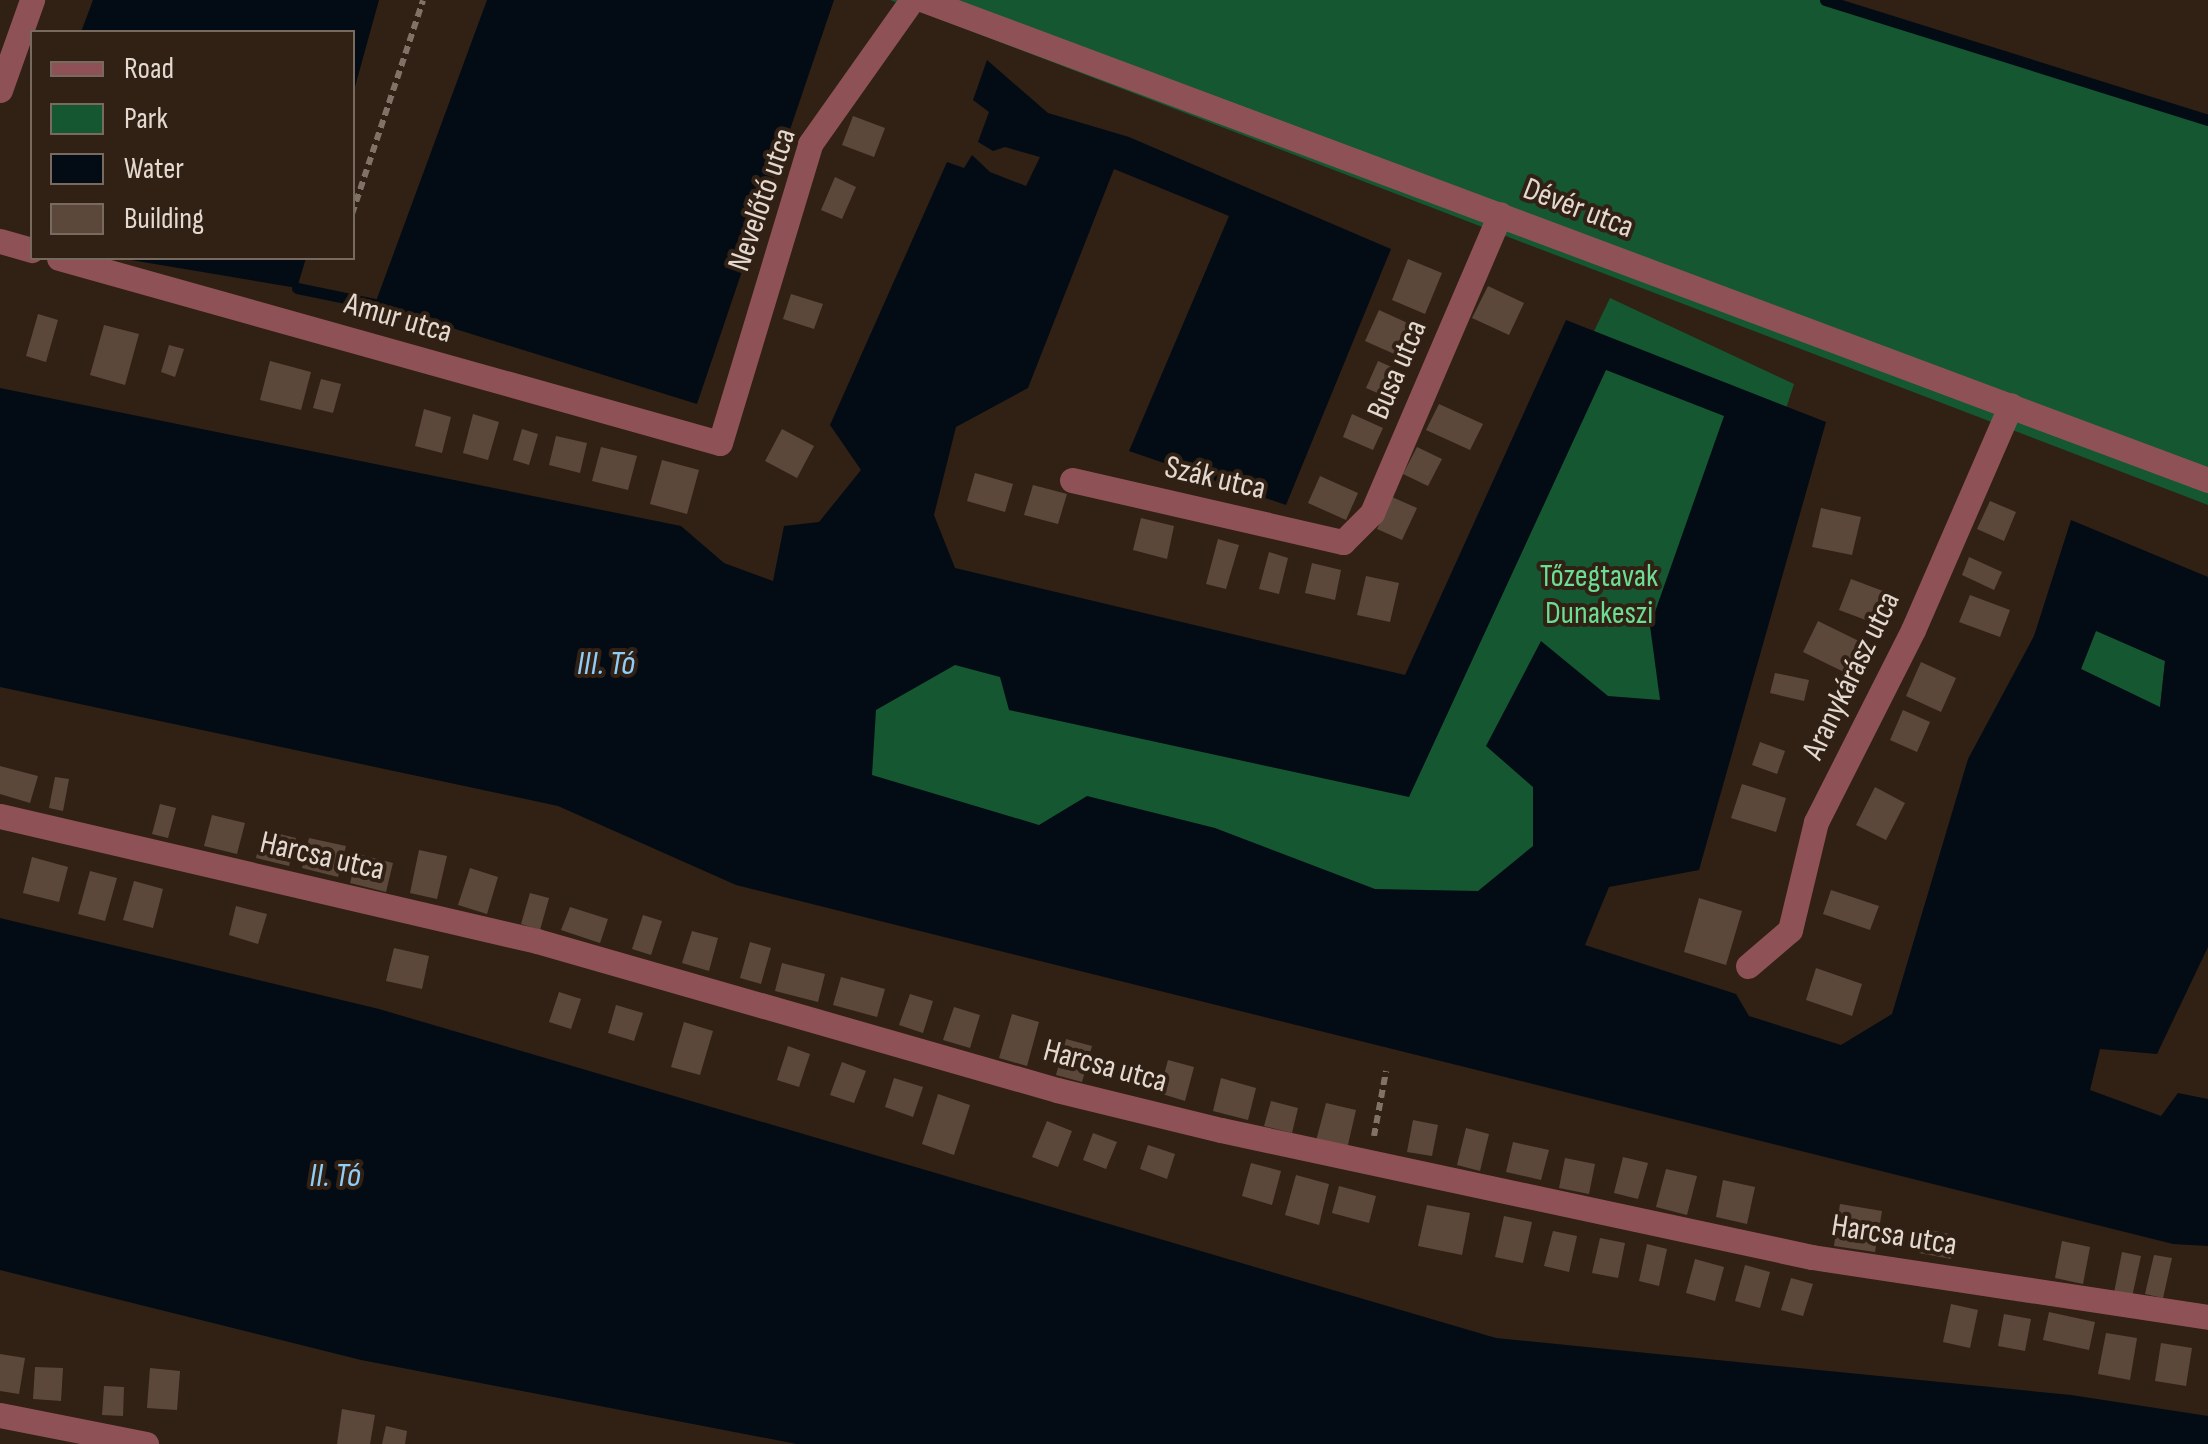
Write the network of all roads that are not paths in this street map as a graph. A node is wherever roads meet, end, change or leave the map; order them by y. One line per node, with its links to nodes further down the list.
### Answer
1 (32, 0): 4 (street)
2 (912, 0): 10 (street, Nevelőtó utca)
3 (924, 0): 5 (street, Dévér utca)
4 (0, 90)
5 (1500, 214): 9 (street, Dévér utca); 13 (street, Busa utca)
6 (0, 241): 7 (street)
7 (30, 249)
8 (67, 260): 10 (street, Amur utca)
9 (2010, 406): 12 (street, Dévér utca); 15 (street, Aranykárász utca)
10 (720, 443)
11 (1072, 480): 13 (street, Szák utca)
12 (2208, 480)
13 (1343, 542)
14 (0, 816): 16 (street, Harcsa utca)
15 (1748, 966)
16 (2208, 1318)
17 (0, 1416): 18 (street)
18 (146, 1444)

